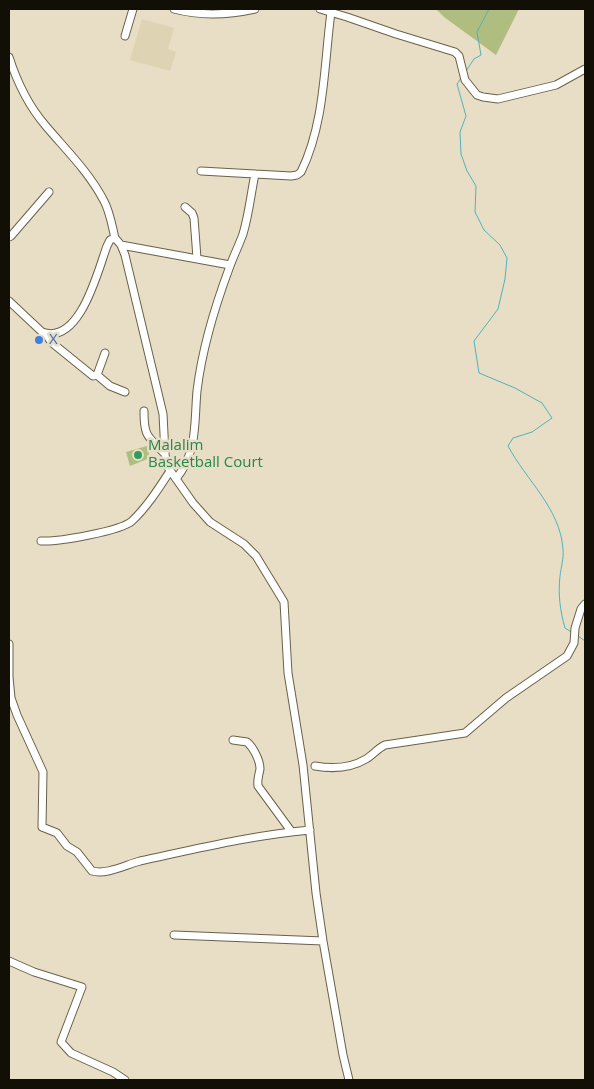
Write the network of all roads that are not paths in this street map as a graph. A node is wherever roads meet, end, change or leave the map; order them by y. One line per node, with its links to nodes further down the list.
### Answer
1 (133, 9): 8 (street)
2 (174, 9): 3 (street)
3 (255, 9)
4 (320, 9): 6 (street)
5 (345, 9): 7 (street)
6 (331, 12): 7 (street); 12 (street)
7 (347, 17): 10 (street)
8 (124, 36)
9 (9, 57): 16 (street)
10 (585, 68)
11 (201, 171): 12 (street)
12 (255, 174): 19 (street)
13 (49, 192): 15 (street)
14 (185, 207): 18 (street)
15 (9, 237)
16 (114, 238): 17 (street); 21 (street)
17 (121, 245): 18 (street); 26 (street)
18 (197, 258): 19 (street)
19 (230, 265): 28 (street)
20 (9, 301): 21 (street)
21 (46, 334): 23 (street)
22 (105, 353): 23 (street)
23 (97, 375): 24 (street)
24 (126, 392)
25 (144, 411): 26 (street)
26 (165, 454): 27 (street)
27 (170, 471): 28 (street); 29 (street)
28 (176, 479): 33 (street)
29 (41, 542)
30 (585, 604): 33 (street)
31 (9, 644): 35 (street)
32 (233, 740): 35 (street)
33 (310, 765): 34 (street)
34 (310, 830): 35 (street); 37 (street)
35 (290, 831)
36 (174, 935): 37 (street)
37 (323, 941): 40 (street)
38 (9, 961): 39 (street)
39 (125, 1080)
40 (349, 1080)

